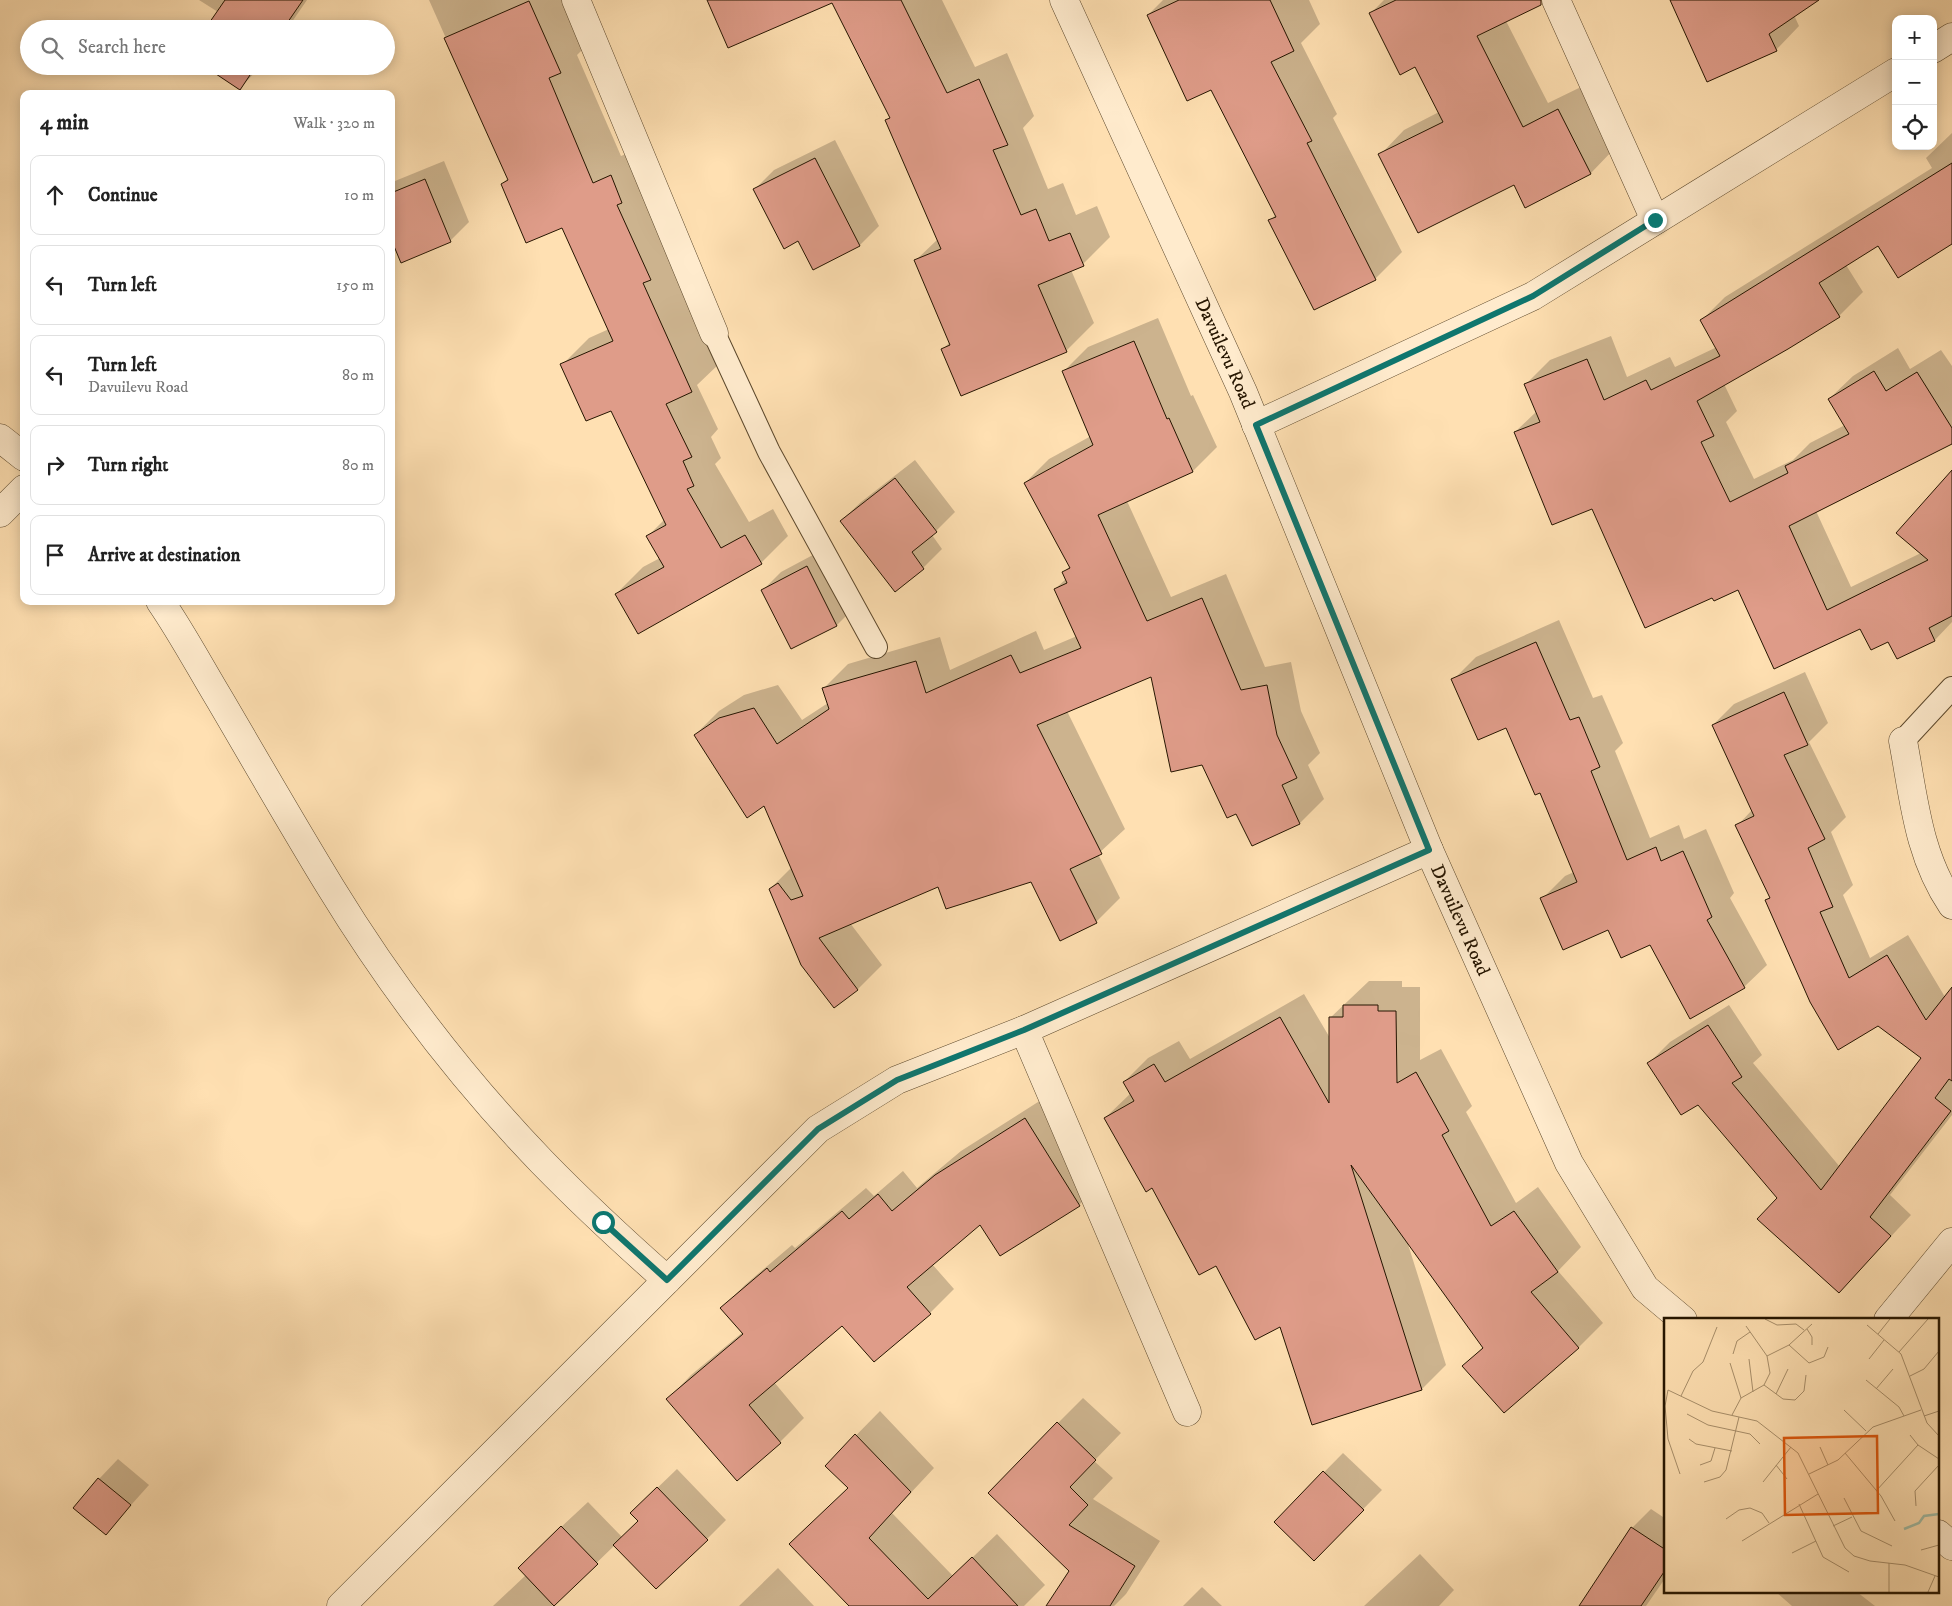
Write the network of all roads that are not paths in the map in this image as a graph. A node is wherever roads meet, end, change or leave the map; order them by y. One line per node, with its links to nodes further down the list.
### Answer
1 (576, 0): 8 (street)
2 (1064, 0): 9 (street, Davuilevu Road)
3 (1556, 0): 7 (street)
4 (1952, 37): 5 (street)
5 (1937, 46)
6 (1892, 74): 7 (street)
7 (1655, 220): 9 (street)
8 (714, 333): 15 (lane)
9 (1256, 425): 18 (street, Davuilevu Road)
10 (0, 438): 11 (street)
11 (20, 454)
12 (20, 493): 13 (street)
13 (0, 513)
14 (163, 605): 22 (street)
15 (876, 647)
16 (1952, 688): 17 (lane)
17 (1903, 741): 19 (street)
18 (1429, 850): 20 (street); 23 (street, Davuilevu Road)
19 (1952, 905)
20 (1024, 1030): 22 (street); 25 (street)
21 (1952, 1242): 24 (street)
22 (667, 1280): 28 (street)
23 (1682, 1318)
24 (1890, 1318)
25 (1187, 1412)
26 (1940, 1536): 27 (street)
27 (1952, 1546)
28 (341, 1606)

